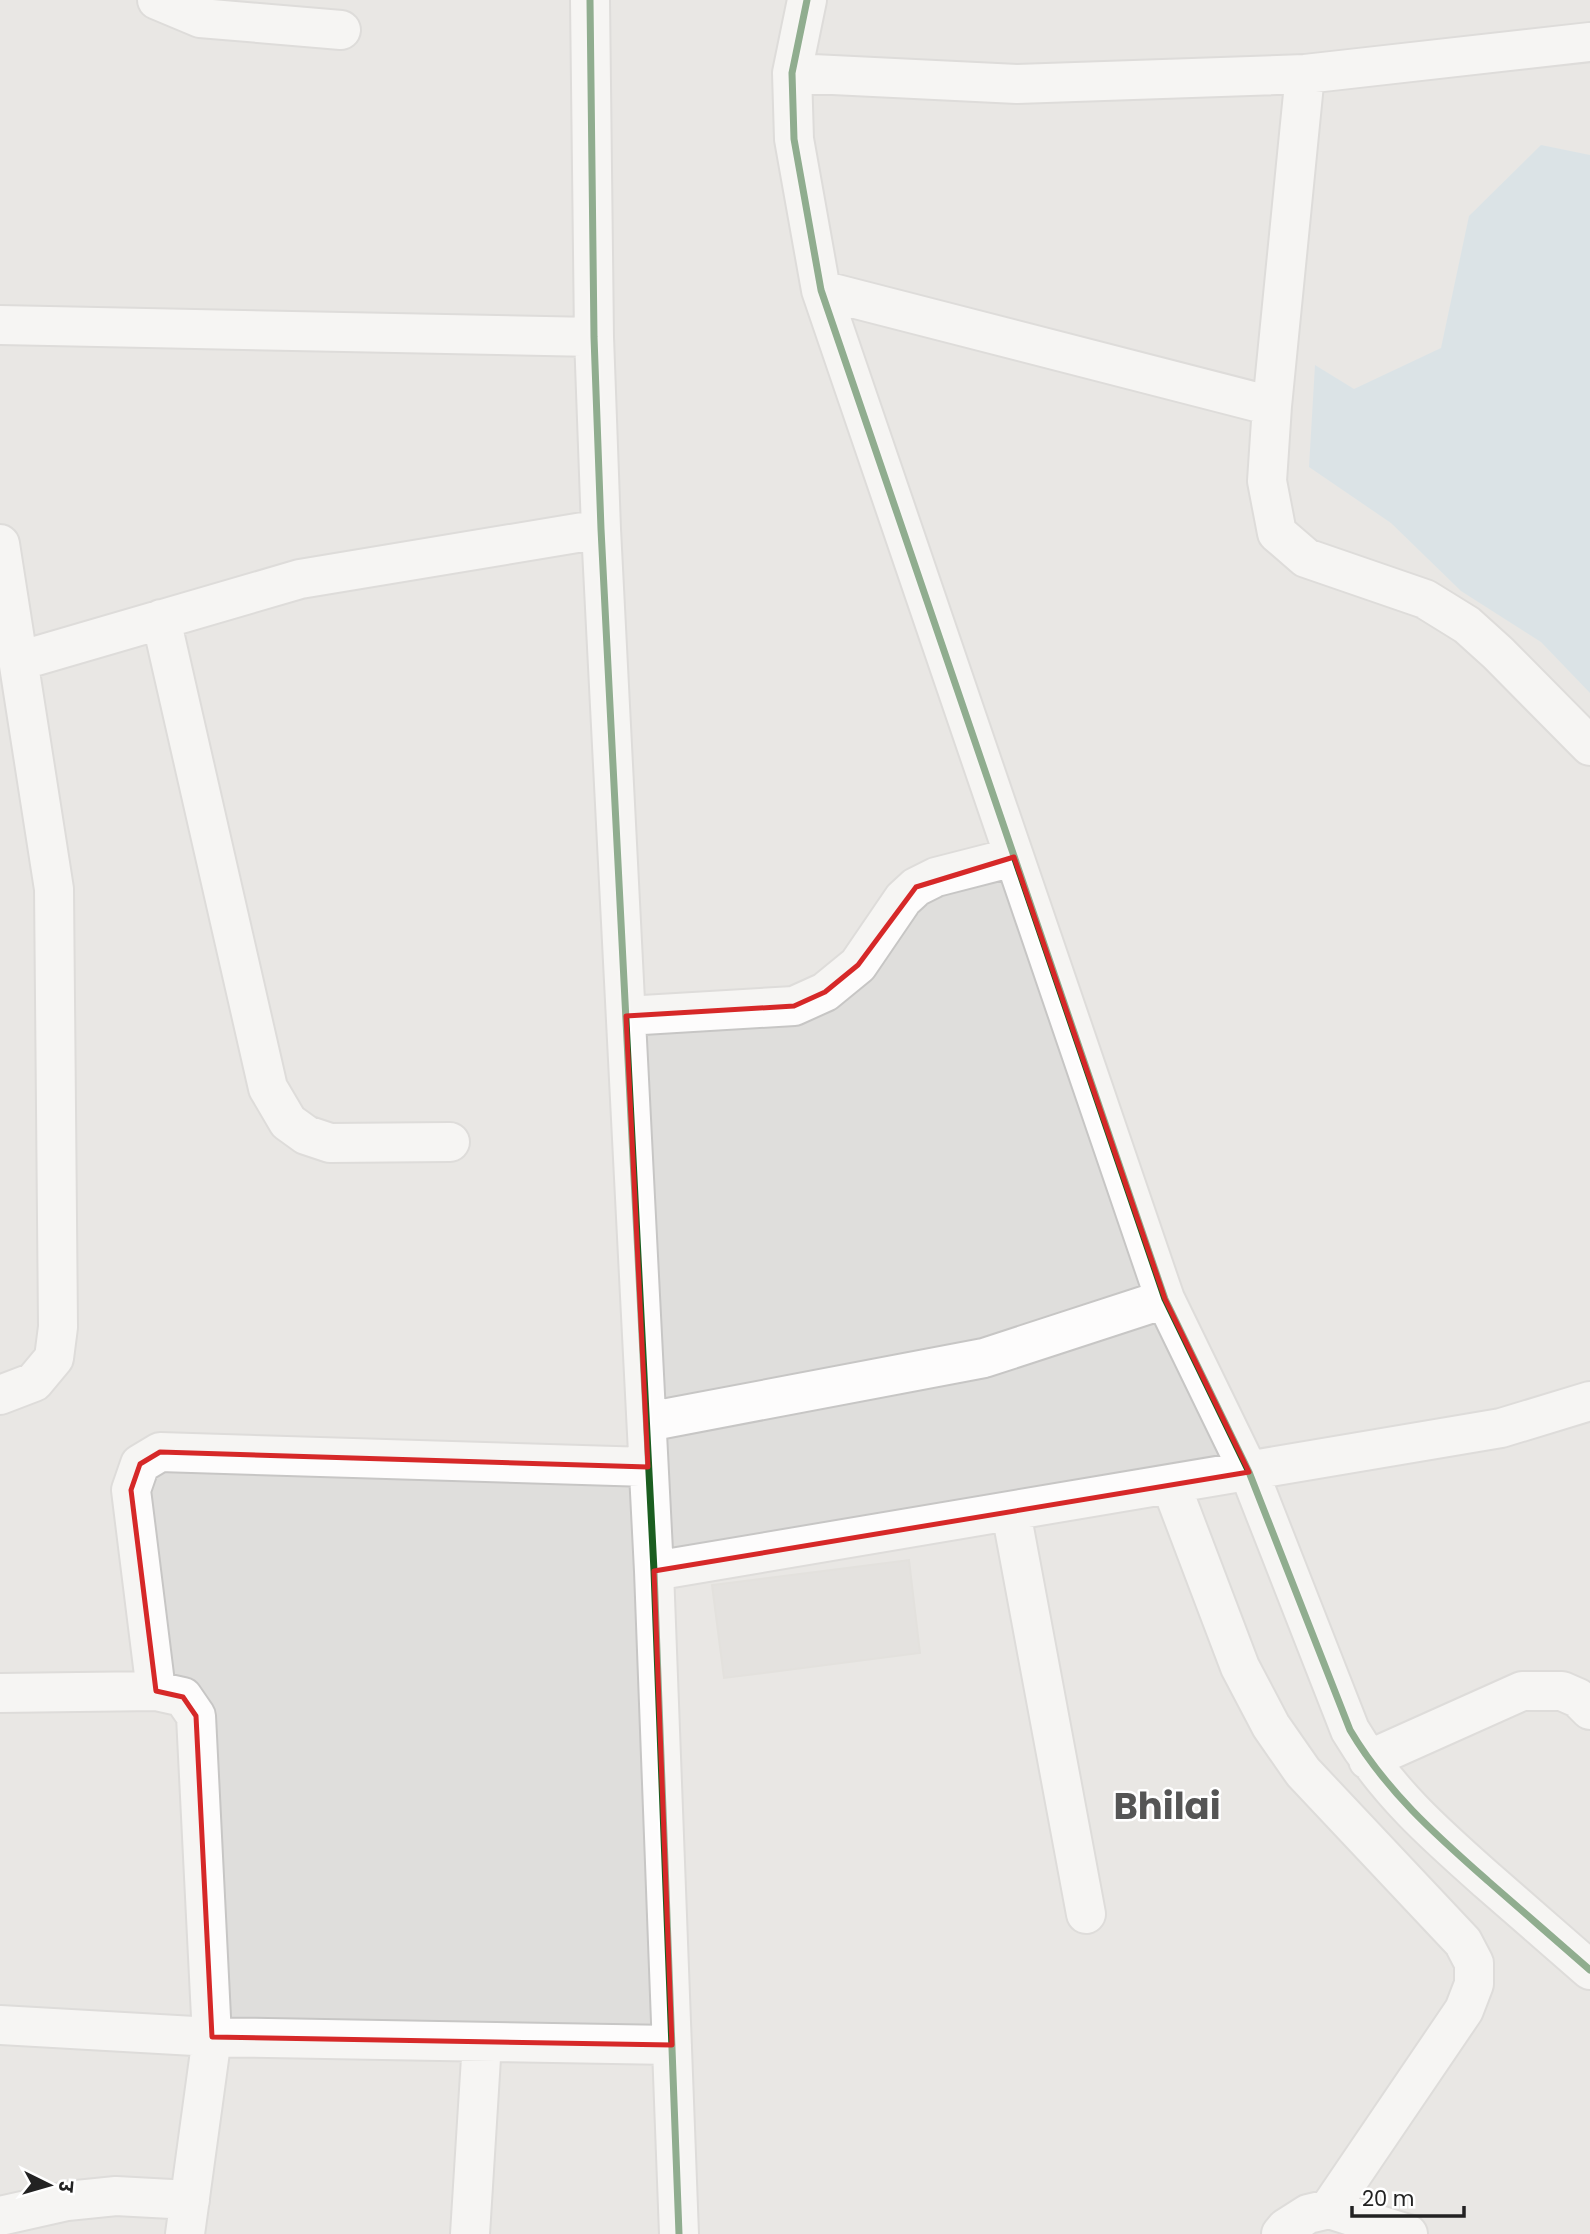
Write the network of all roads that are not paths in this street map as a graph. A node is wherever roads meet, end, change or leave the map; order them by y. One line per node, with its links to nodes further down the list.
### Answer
1 (157, 0): 4 (street)
2 (590, 0): 10 (street)
3 (807, 0): 6 (street)
4 (341, 30)
5 (1590, 42): 7 (street)
6 (792, 73): 7 (street); 8 (street)
7 (1305, 74): 11 (street)
8 (821, 290): 11 (street); 17 (street)
9 (0, 325): 10 (street)
10 (594, 337): 12 (street)
11 (1272, 406): 16 (street)
12 (601, 529): 14 (street); 18 (street)
13 (0, 544): 15 (street)
14 (162, 619): 15 (street); 19 (street)
15 (11, 640): 21 (street)
16 (1590, 746)
17 (1014, 857): 18 (street); 20 (street)
18 (626, 1016): 23 (street)
19 (450, 1142)
20 (1165, 1299): 23 (street); 25 (street)
21 (0, 1395)
22 (1590, 1401): 25 (street)
23 (647, 1423): 24 (street)
24 (648, 1467): 28 (street); 29 (street)
25 (1249, 1472): 26 (street); 32 (street)
26 (1171, 1485): 27 (street); 39 (street)
27 (1011, 1512): 28 (street); 33 (street)
28 (654, 1571): 38 (street)
29 (156, 1691): 30 (street); 36 (street)
30 (0, 1693)
31 (1590, 1710): 32 (street)
32 (1368, 1760): 34 (street)
33 (1086, 1914)
34 (1590, 1970)
35 (0, 2025): 36 (street)
36 (212, 2036): 37 (street); 41 (street)
37 (482, 2042): 38 (street); 42 (street)
38 (672, 2045): 43 (street)
39 (1328, 2209): 44 (street); 45 (street)
40 (0, 2216): 41 (street)
41 (188, 2217)
42 (470, 2234)
43 (679, 2234)
44 (1281, 2234)
45 (1408, 2234)

